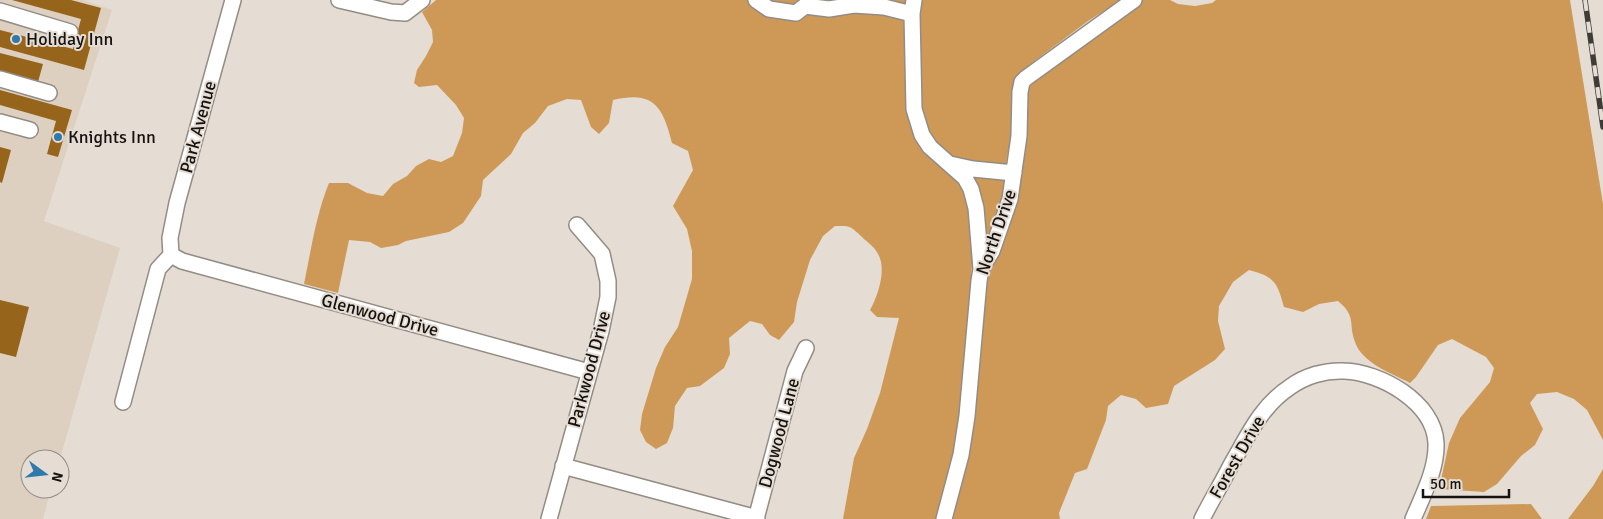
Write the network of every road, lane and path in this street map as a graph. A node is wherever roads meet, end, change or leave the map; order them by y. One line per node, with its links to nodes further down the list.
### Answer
1 (232, 0): 19 (street, Park Avenue)
2 (339, 0): 3 (street)
3 (422, 0)
4 (756, 0): 7 (street)
5 (869, 0): 8 (street)
6 (1134, 0): 17 (street, North Drive)
7 (807, 3): 8 (street)
8 (854, 5): 9 (street)
9 (913, 7): 16 (street)
10 (0, 12): 11 (street)
11 (70, 32)
12 (0, 79): 13 (street)
13 (49, 93)
14 (0, 122): 15 (street)
15 (30, 130)
16 (948, 163): 17 (street); 20 (street)
17 (1014, 173): 20 (street, North Drive)
18 (577, 225): 22 (street, Parkwood Drive)
19 (171, 255): 22 (street, Glenwood Drive); 23 (street)
20 (981, 269): 27 (street, North Drive)
21 (806, 348): 25 (street, Dogwood Lane)
22 (589, 372): 24 (street, Parkwood Drive)
23 (122, 402)
24 (563, 466): 25 (street); 26 (street, Parkwood Drive)
25 (756, 518)
26 (549, 519)
27 (944, 519)
28 (1202, 519): 29 (street, Forest Drive)
29 (1414, 519)

